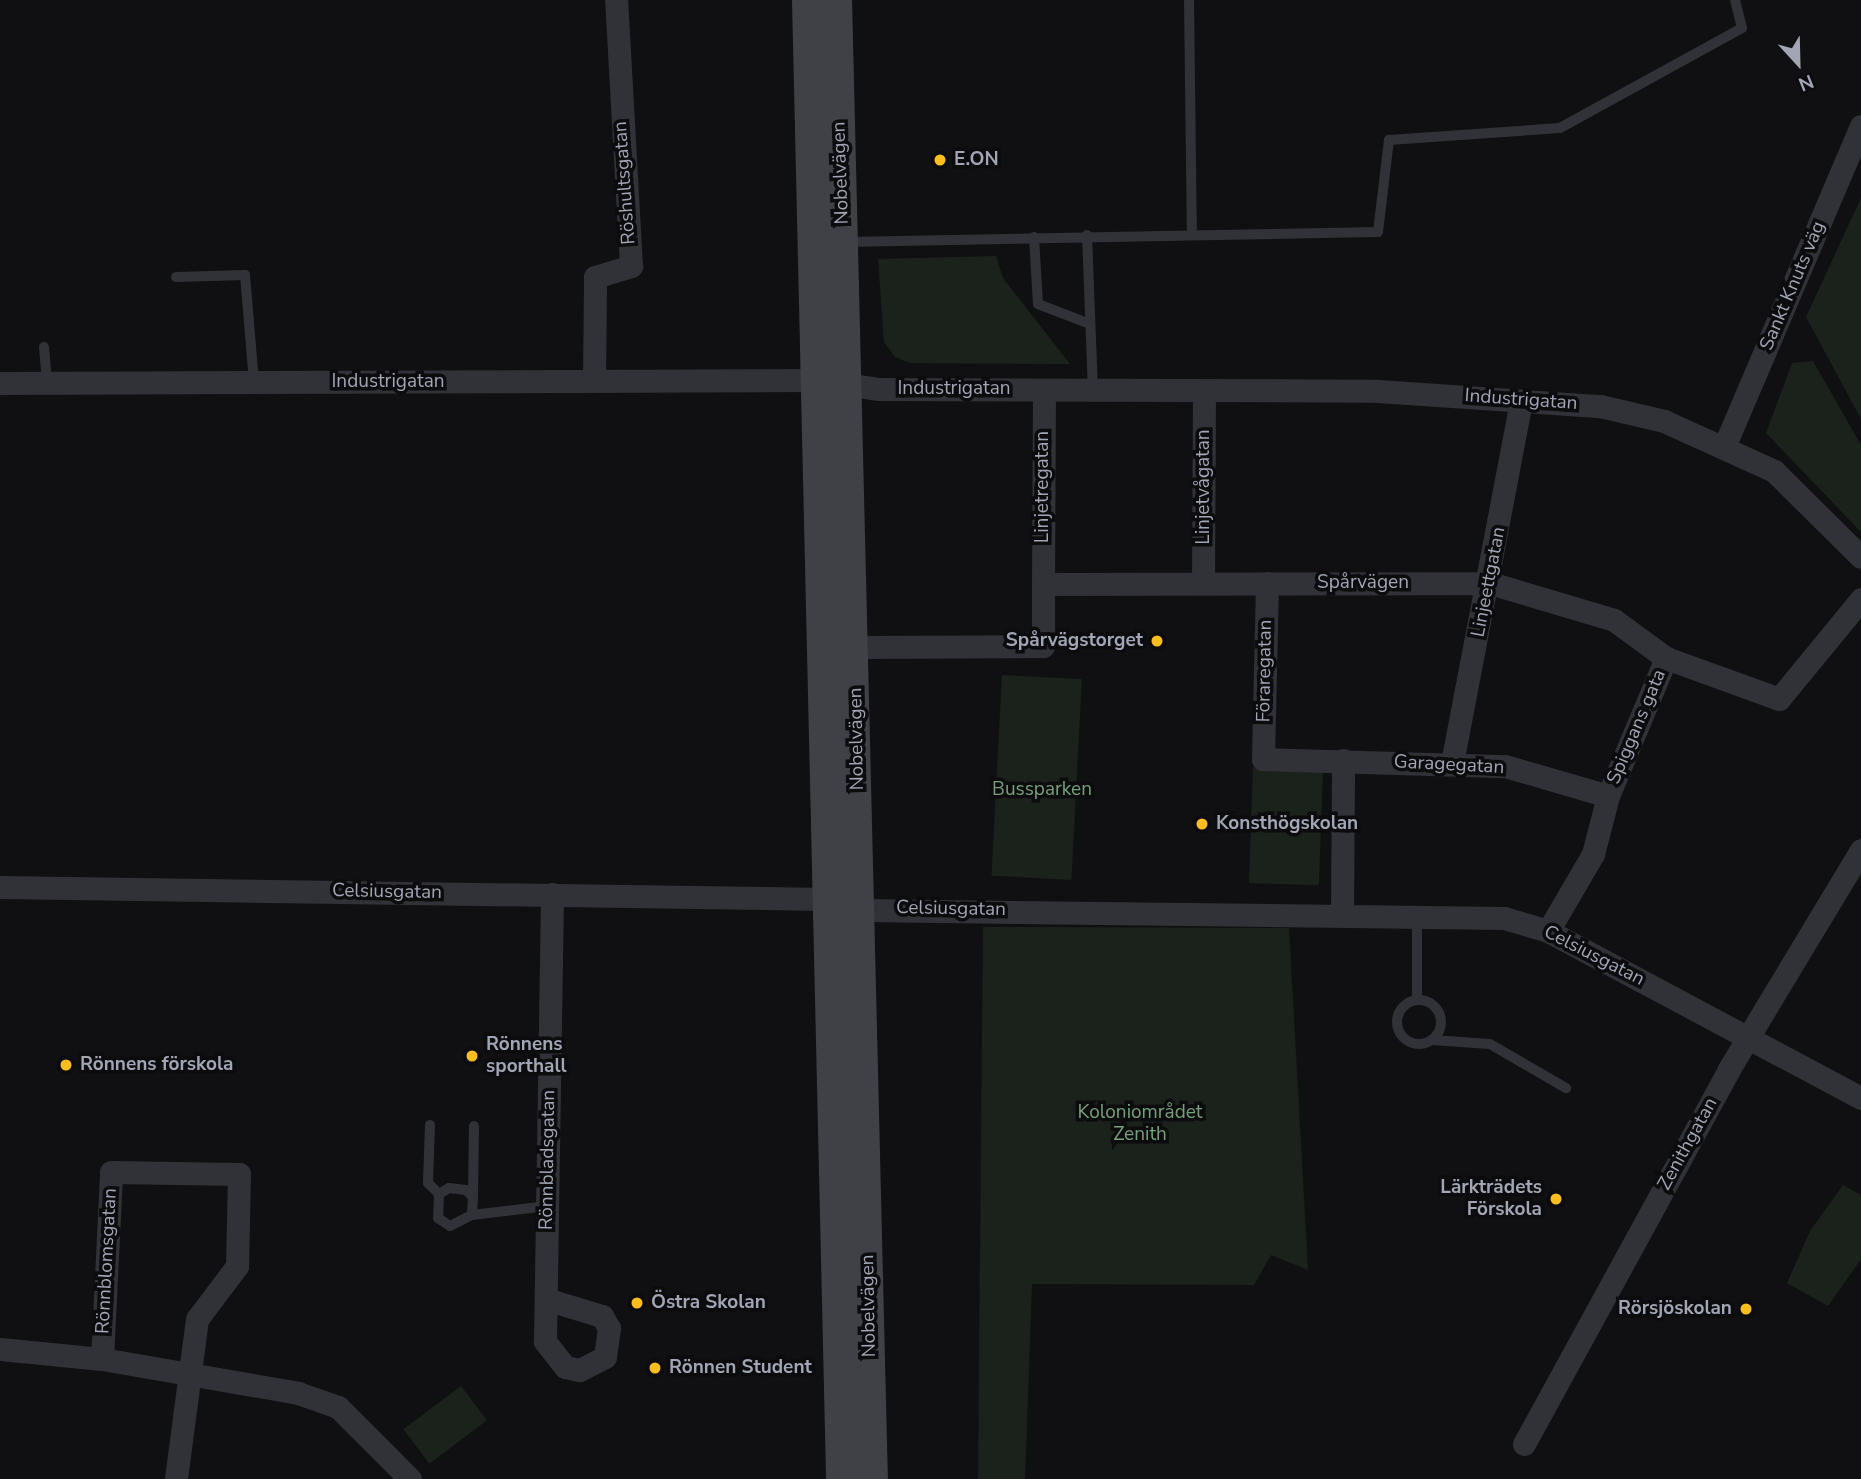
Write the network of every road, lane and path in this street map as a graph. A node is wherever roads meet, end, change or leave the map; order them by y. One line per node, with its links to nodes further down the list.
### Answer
1 (615, 0): 16 (street, Röshultsgatan)
2 (808, 0): 15 (main road, Nobelvägen)
3 (836, 0): 10 (main road, Nobelvägen)
4 (1189, 0): 7 (lane)
5 (1735, 0): 7 (lane)
6 (1861, 126): 24 (street, Sankt Knuts väg)
7 (1192, 232): 8 (lane)
8 (1087, 235): 9 (lane); 12 (lane)
9 (1034, 237): 10 (lane); 12 (lane)
10 (842, 242): 19 (main road, Nobelvägen)
11 (176, 277): 17 (lane)
12 (1090, 324): 21 (lane)
13 (44, 347): 14 (lane)
14 (46, 371)
15 (817, 380): 16 (street, Industrigatan); 19 (street, Industrigatan); 40 (main road, Nobelvägen)
16 (594, 381): 17 (street, Industrigatan)
17 (254, 382): 18 (street, Industrigatan)
18 (0, 383)
19 (849, 386): 20 (street, Industrigatan); 31 (main road, Nobelvägen)
20 (1044, 390): 21 (street, Industrigatan); 29 (street, Linjetregatan)
21 (1093, 390): 22 (street, Industrigatan)
22 (1204, 391): 23 (street, Industrigatan); 26 (street, Linjetvågatan)
23 (1521, 400): 24 (street, Industrigatan); 28 (street, Linjeettgatan)
24 (1724, 447): 25 (street, Industrigatan)
25 (1861, 557)
26 (1203, 583): 27 (street, Spårvägen); 29 (street, Spårvägen)
27 (1267, 583): 28 (street, Spårvägen); 33 (street, Föraregatan)
28 (1490, 583): 32 (street, Spårvägen); 35 (street, Linjeettgatan)
29 (1043, 584): 31 (street)
30 (1861, 599): 32 (street, Spårvägen)
31 (855, 647): 41 (main road, Nobelvägen)
32 (1666, 658): 36 (street, Spiggans gata)
33 (1264, 758): 34 (street, Garagegatan)
34 (1343, 760): 35 (street, Garagegatan); 42 (street)
35 (1452, 763): 36 (street, Garagegatan)
36 (1608, 796): 44 (street)
37 (1859, 856): 46 (street, Zenithgatan)
38 (0, 887): 39 (street, Celsiusgatan)
39 (552, 894): 40 (street, Celsiusgatan); 54 (street, Rönnbladsgatan)
40 (828, 899): 41 (street, Celsiusgatan); 63 (main road, Nobelvägen)
41 (860, 910): 42 (street, Celsiusgatan); 64 (main road, Nobelvägen)
42 (1342, 915): 43 (street, Celsiusgatan)
43 (1417, 916): 44 (street, Celsiusgatan); 45 (lane)
44 (1548, 931): 46 (street, Celsiusgatan)
45 (1417, 1000): 47 (lane); 47 (lane)
46 (1750, 1039): 49 (street, Celsiusgatan); 60 (street, Zenithgatan)
47 (1432, 1040): 48 (lane)
48 (1566, 1088)
49 (1861, 1098)
50 (430, 1125): 52 (lane)
51 (474, 1126): 53 (lane)
52 (439, 1194): 53 (lane); 55 (lane)
53 (472, 1197): 55 (lane)
54 (547, 1206): 55 (lane); 56 (street, Rönnbladsgatan)
55 (472, 1215)
56 (546, 1299)
57 (0, 1349): 58 (street, Rönnblomsgatan)
58 (102, 1359): 59 (street, Rönnblomsgatan); 59 (street, Rönnblomsgatan)
59 (190, 1377): 61 (street, Rönnblomsgatan); 62 (street, Rönnblomsgatan)
60 (1524, 1444)
61 (176, 1479)
62 (410, 1479)
63 (842, 1479)
64 (872, 1479)

